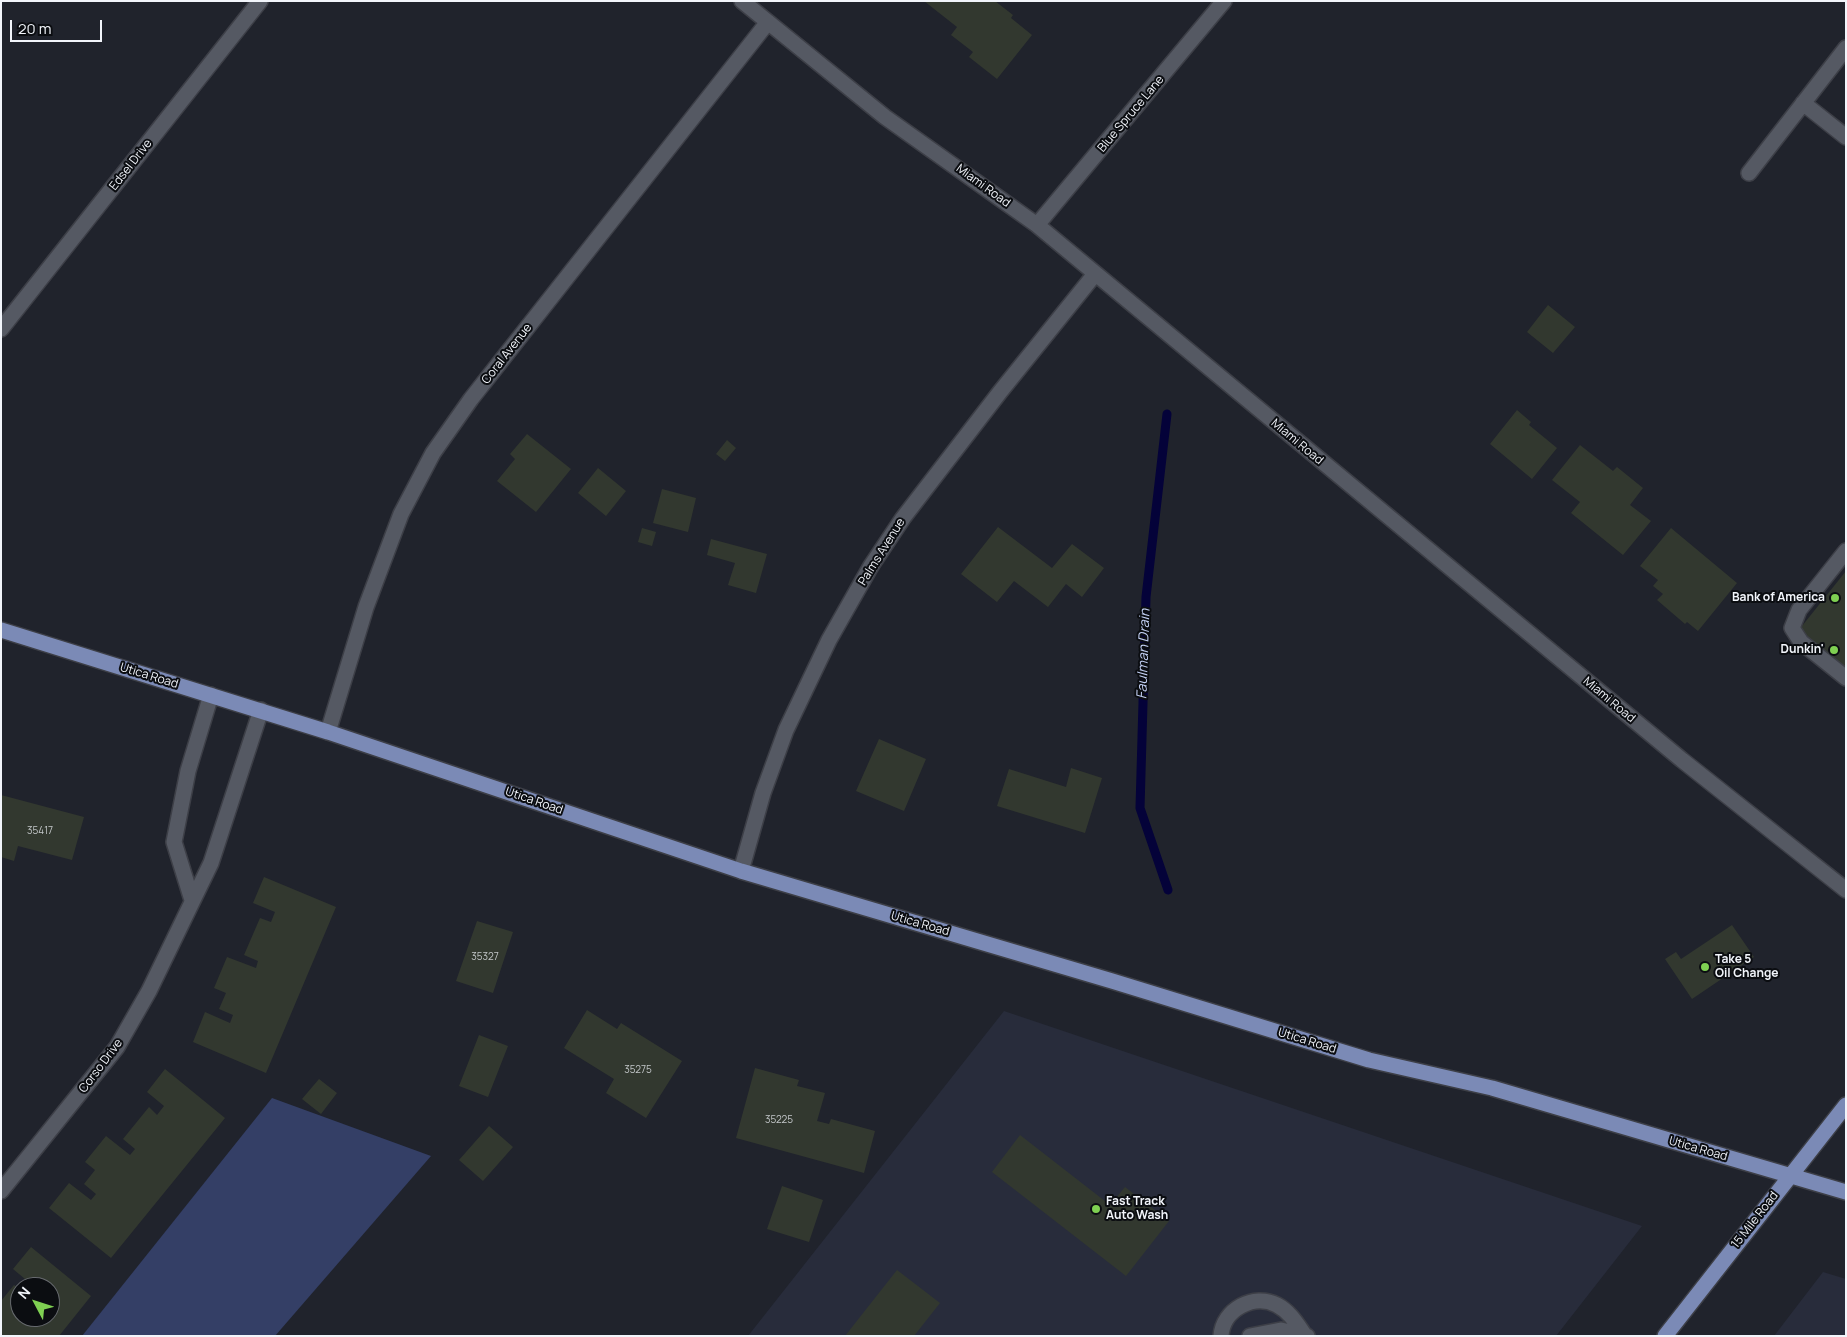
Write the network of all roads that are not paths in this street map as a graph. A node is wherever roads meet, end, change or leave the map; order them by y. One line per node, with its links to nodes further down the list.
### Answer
1 (260, 1): 11 (street, Edsel Drive)
2 (742, 1): 4 (street, Miami Road)
3 (1224, 1): 9 (street, Blue Spruce Lane)
4 (768, 22): 9 (street, Miami Road); 17 (street, Coral Avenue)
5 (1846, 48): 6 (street)
6 (1803, 103): 7 (street); 8 (street)
7 (1846, 137)
8 (1749, 172)
9 (1037, 225): 10 (street, Miami Road)
10 (1096, 274): 18 (street, Palms Avenue); 19 (street, Miami Road)
11 (1, 329)
12 (1846, 551): 14 (street)
13 (1, 630): 15 (main road, Utica Road)
14 (1846, 678)
15 (211, 695): 16 (main road, Utica Road); 20 (street)
16 (261, 710): 17 (main road, Utica Road); 20 (street, Corso Drive)
17 (328, 732): 18 (main road, Utica Road)
18 (741, 871): 22 (main road, Utica Road)
19 (1846, 890)
20 (192, 900): 23 (street, Corso Drive)
21 (1846, 1105): 22 (main road, 15 Mile Road)
22 (1790, 1176): 24 (main road, Utica Road); 28 (main road, 15 Mile Road)
23 (1, 1191)
24 (1846, 1192)
25 (1306, 1335): 26 (street); 27 (street)
26 (1220, 1336)
27 (1250, 1336)
28 (1665, 1336)

